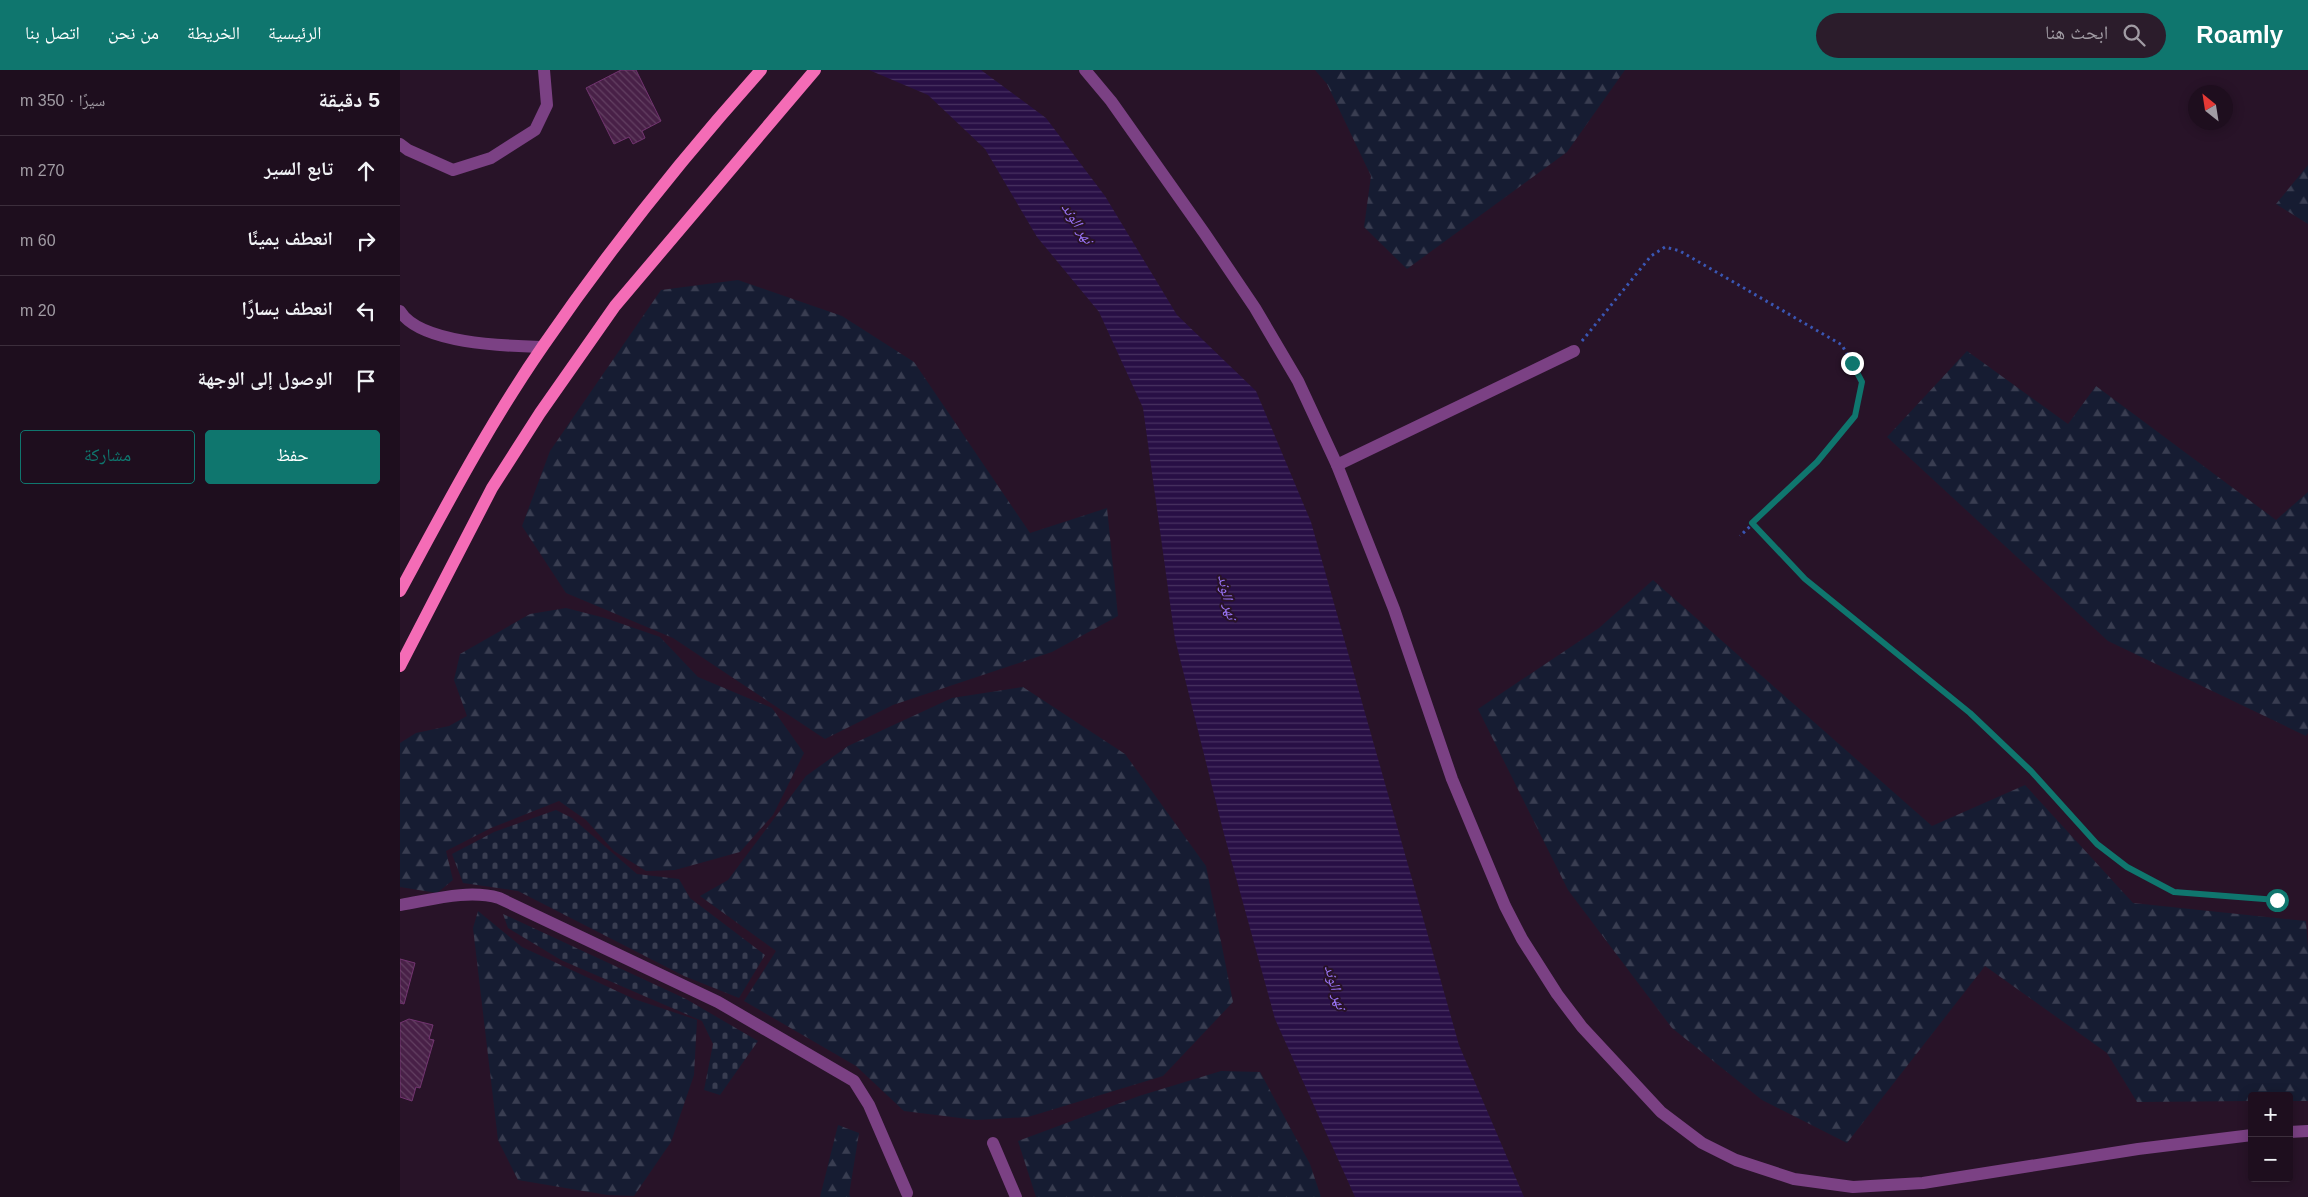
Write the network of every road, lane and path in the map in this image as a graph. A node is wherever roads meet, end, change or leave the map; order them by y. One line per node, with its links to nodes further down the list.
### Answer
1 (544, 70): 7 (street)
2 (761, 70): 9 (main road)
3 (815, 70): 15 (main road)
4 (1085, 70): 6 (street)
5 (1096, 70): 6 (street)
6 (1111, 101): 11 (street)
7 (402, 152)
8 (400, 311): 9 (street)
9 (542, 347): 14 (main road)
10 (1574, 351): 11 (street); 12 (path)
11 (1337, 465): 20 (street)
12 (1752, 523): 13 (path); 16 (path)
13 (1740, 536)
14 (400, 592)
15 (400, 666)
16 (2277, 900)
17 (400, 905): 22 (street)
18 (2308, 1131): 19 (street)
19 (2293, 1132)
20 (2248, 1136)
21 (993, 1143): 23 (street)
22 (907, 1193)
23 (1016, 1197)

